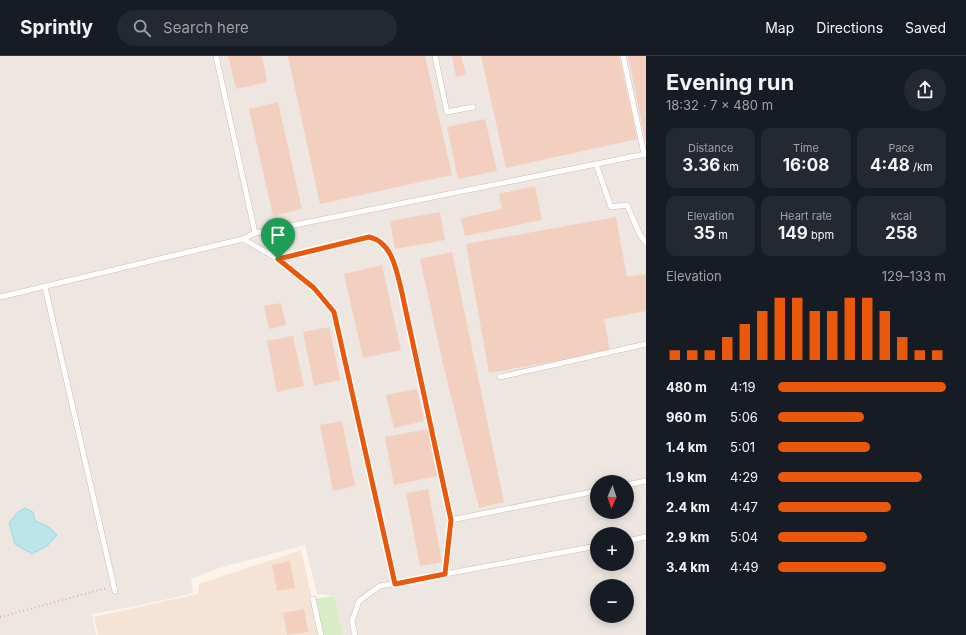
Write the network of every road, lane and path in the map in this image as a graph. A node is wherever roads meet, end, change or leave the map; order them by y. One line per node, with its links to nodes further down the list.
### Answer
1 (216, 56): 7 (lane)
2 (435, 56): 4 (lane)
3 (623, 56): 5 (lane)
4 (473, 107)
5 (645, 154): 6 (lane)
6 (596, 164): 7 (lane); 9 (lane)
7 (256, 233): 8 (lane)
8 (243, 239): 10 (lane); 11 (lane)
9 (646, 243)
10 (278, 259): 18 (lane); 23 (lane)
11 (45, 287): 12 (lane); 24 (lane)
12 (0, 297)
13 (646, 344): 14 (lane)
14 (500, 377)
15 (646, 481): 16 (lane)
16 (634, 484)
17 (590, 492): 18 (lane)
18 (451, 520): 22 (lane)
19 (646, 537): 20 (lane)
20 (634, 540)
21 (590, 547): 22 (lane)
22 (445, 574): 23 (lane)
23 (395, 584): 28 (lane)
24 (114, 589): 26 (path)
25 (313, 599): 27 (lane)
26 (0, 617)
27 (321, 635)
28 (355, 635)

